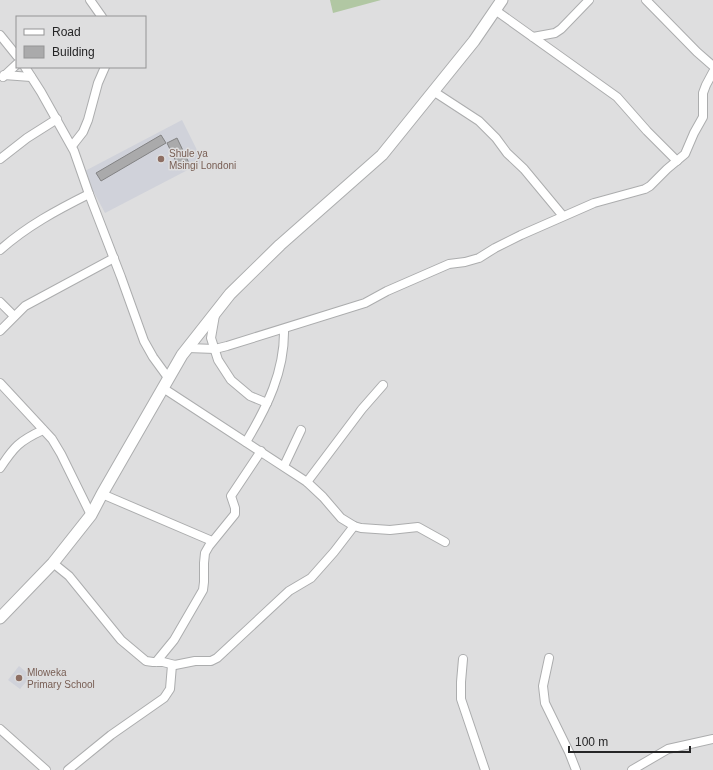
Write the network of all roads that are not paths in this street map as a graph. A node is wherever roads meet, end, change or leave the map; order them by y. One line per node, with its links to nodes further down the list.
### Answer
1 (90, 0): 6 (street)
2 (502, 0): 5 (main road)
3 (590, 0): 8 (street)
4 (646, 0): 11 (street)
5 (495, 10): 8 (street); 17 (main road)
6 (101, 16)
7 (0, 35): 9 (street)
8 (533, 37): 21 (street)
9 (16, 55)
10 (16, 65): 15 (street)
11 (713, 66)
12 (26, 68): 16 (street)
13 (105, 68): 19 (street)
14 (713, 72): 21 (street)
15 (2, 77): 16 (street)
16 (31, 77): 18 (street)
17 (433, 91): 23 (street); 27 (main road)
18 (57, 119): 19 (street); 20 (street)
19 (72, 146): 22 (street)
20 (0, 159)
21 (677, 161): 23 (street)
22 (89, 194): 24 (street); 25 (street)
23 (563, 216): 29 (street)
24 (0, 250)
25 (114, 258): 28 (street); 34 (street)
26 (0, 302): 28 (street)
27 (216, 313): 31 (main road); 32 (street)
28 (14, 316): 30 (street)
29 (284, 329): 32 (street); 36 (street)
30 (0, 331)
31 (188, 348): 32 (street); 34 (main road)
32 (215, 350): 36 (street)
33 (0, 383): 37 (street)
34 (166, 383): 39 (street); 44 (main road)
35 (383, 385): 43 (street)
36 (267, 403): 39 (street)
37 (43, 430): 42 (street); 45 (street)
38 (301, 430): 41 (street)
39 (246, 442): 40 (street)
40 (261, 451): 41 (street); 47 (street)
41 (284, 466): 43 (street)
42 (0, 468)
43 (307, 482): 46 (street)
44 (102, 494): 45 (main road); 47 (street)
45 (91, 515): 49 (main road)
46 (354, 526): 48 (street); 54 (street)
47 (212, 541): 53 (street)
48 (445, 542)
49 (52, 563): 50 (main road); 53 (street)
50 (0, 618)
51 (549, 658): 60 (street)
52 (463, 659): 59 (street)
53 (156, 662): 54 (street)
54 (172, 665): 58 (street)
55 (0, 729): 57 (street)
56 (713, 739): 61 (street)
57 (46, 770)
58 (68, 770)
59 (485, 770)
60 (576, 770)
61 (632, 770)

